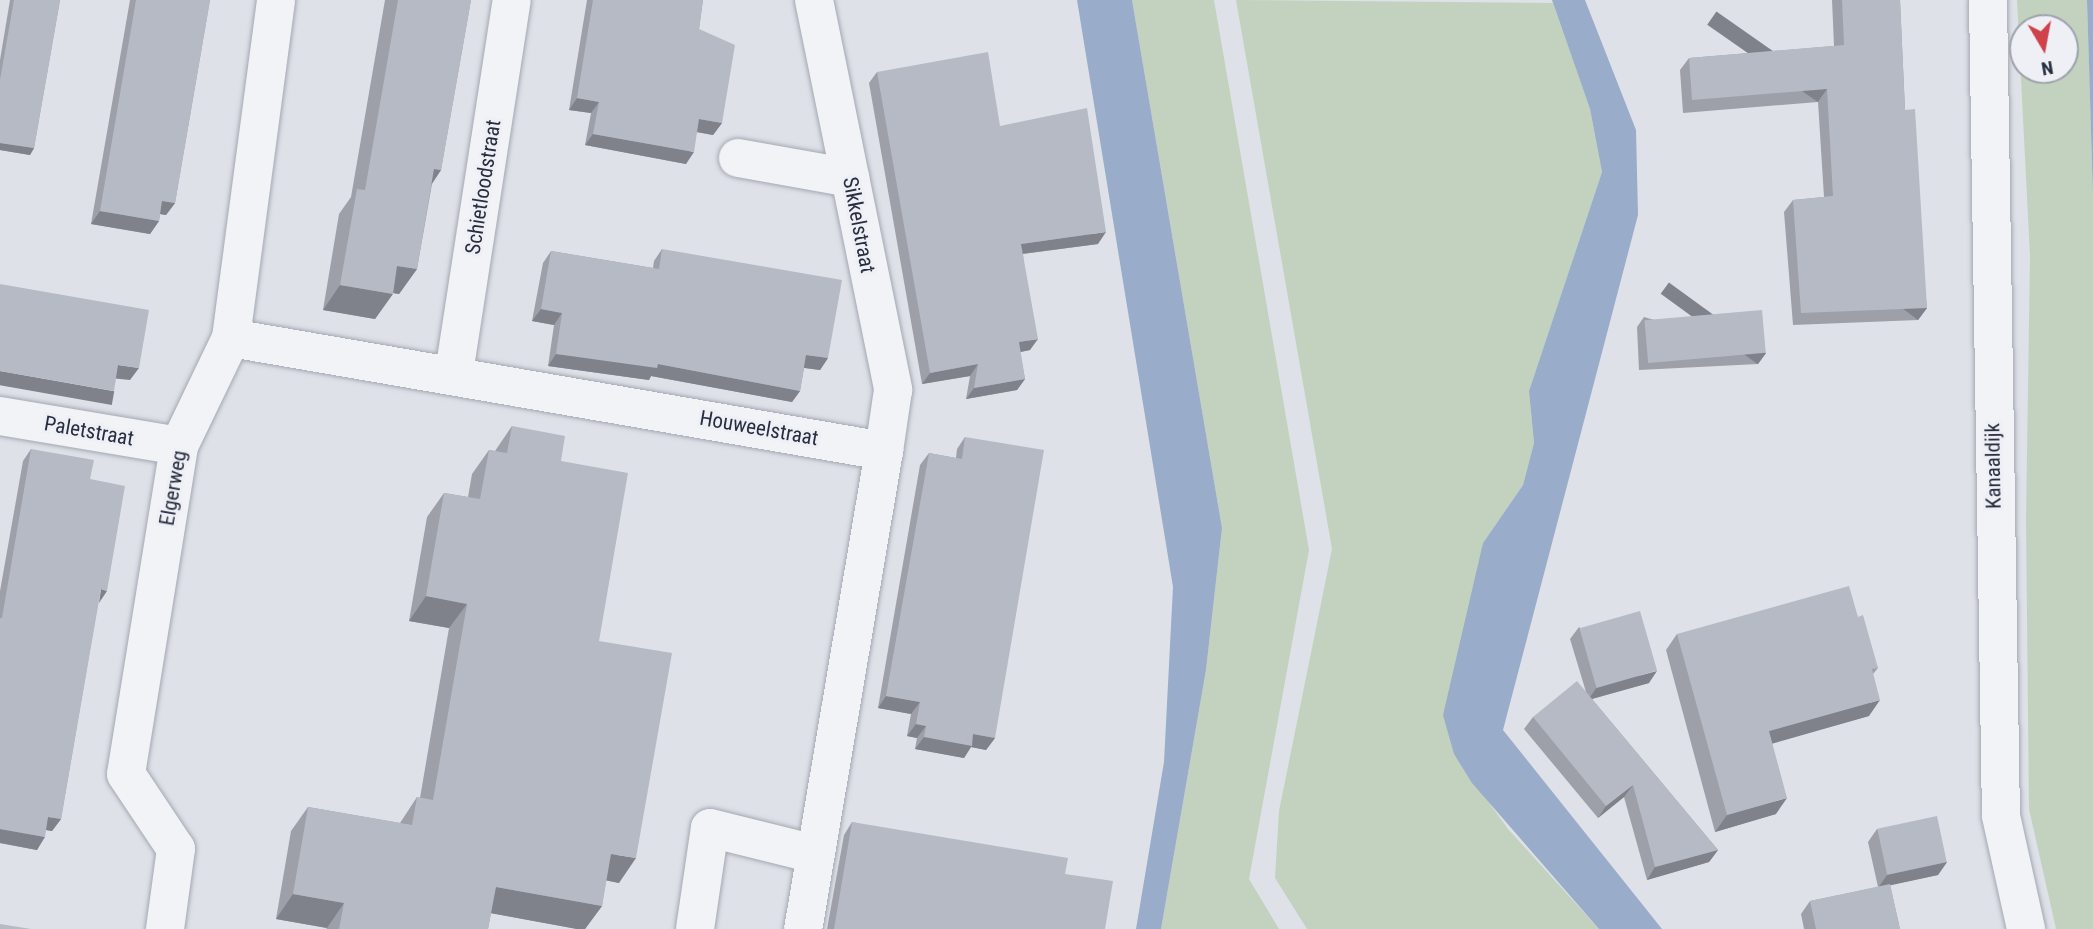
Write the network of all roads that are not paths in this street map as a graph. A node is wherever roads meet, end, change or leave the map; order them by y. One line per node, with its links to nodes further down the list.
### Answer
1 (276, 0): 7 (street, Elgerweg)
2 (512, 0): 8 (street, Schietloodstraat)
3 (814, 0): 6 (street, Sikkelstraat)
4 (1988, 0): 16 (street, Kanaaldijk)
5 (738, 158): 6 (street)
6 (850, 178): 11 (street, Sikkelstraat)
7 (231, 338): 8 (street, Houweelstraat); 10 (street, Elgerweg)
8 (454, 373): 11 (street, Houweelstraat)
9 (0, 416): 10 (street, Paletstraat)
10 (179, 446): 13 (street, Elgerweg)
11 (884, 451): 12 (street)
12 (815, 854): 14 (street); 15 (street)
13 (165, 929)
14 (695, 929)
15 (803, 929)
16 (2026, 929)

